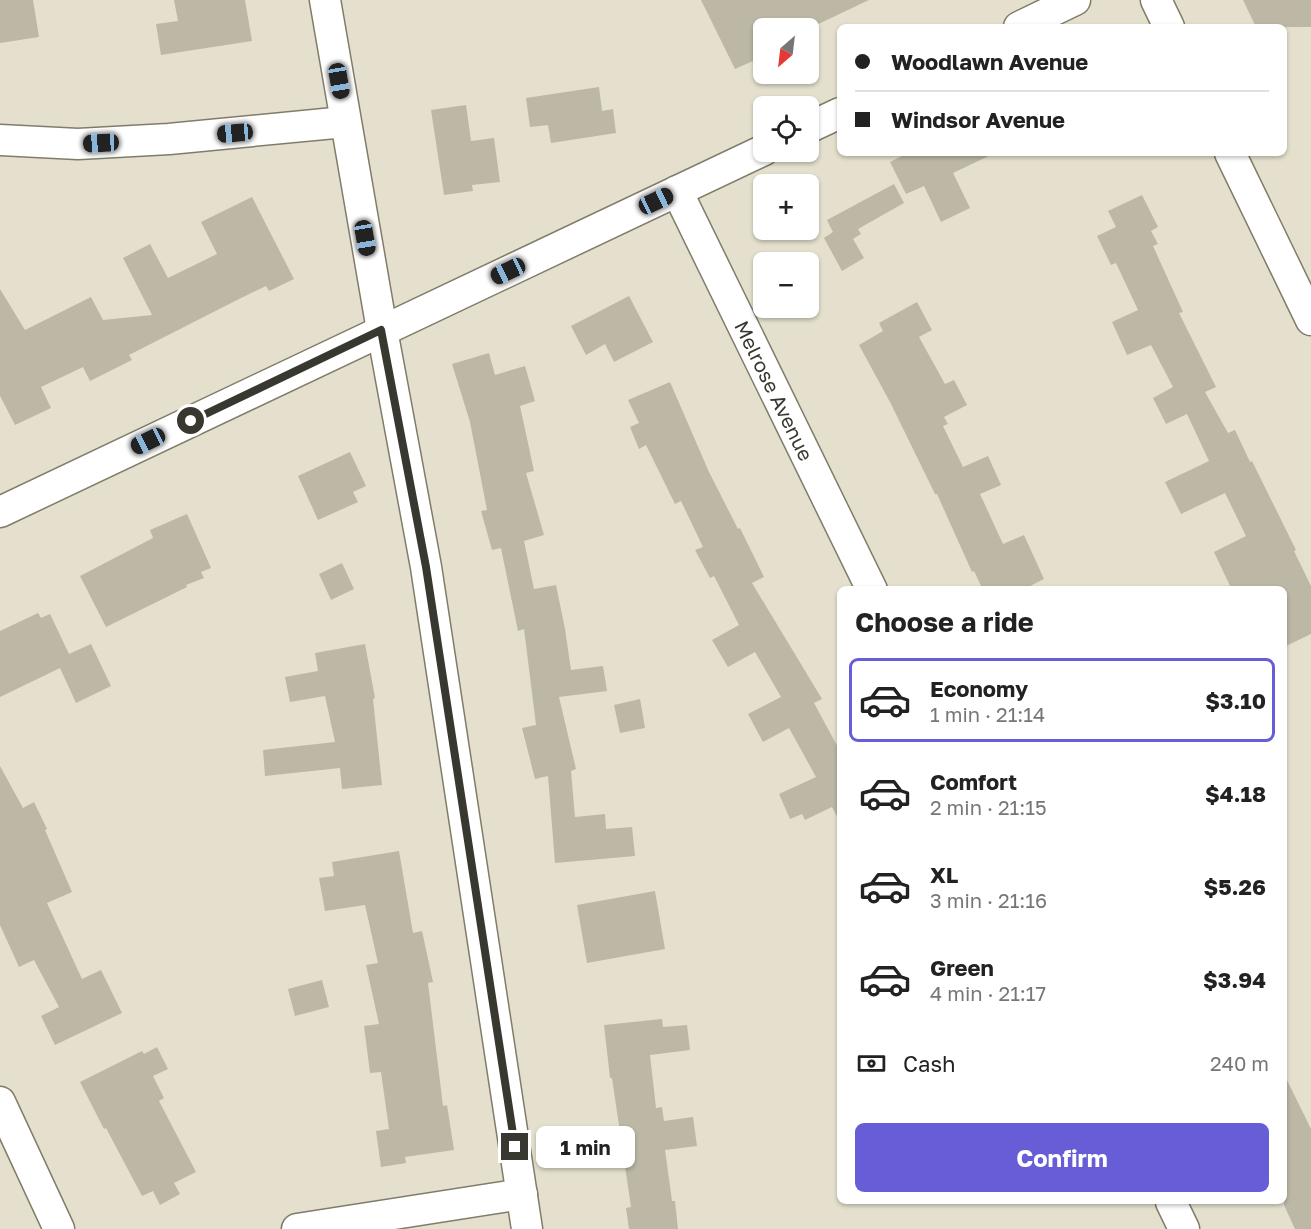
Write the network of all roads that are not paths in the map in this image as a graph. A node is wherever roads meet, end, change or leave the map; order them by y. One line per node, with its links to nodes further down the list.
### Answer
1 (325, 0): 7 (street)
2 (1075, 0): 4 (street)
3 (1156, 0): 5 (street)
4 (1025, 24)
5 (1168, 24)
6 (837, 114): 8 (street)
7 (345, 122): 9 (street); 14 (street)
8 (819, 123)
9 (0, 140)
10 (753, 155): 12 (street)
11 (1231, 156): 13 (street)
12 (677, 191): 14 (street); 16 (street, Melrose Avenue)
13 (1311, 320)
14 (381, 330): 15 (street); 18 (street)
15 (0, 512)
16 (870, 586)
17 (0, 1102): 20 (street)
18 (522, 1194): 21 (street); 22 (street)
19 (1172, 1204): 23 (street)
20 (59, 1229)
21 (297, 1229)
22 (528, 1229)
23 (1184, 1229)

